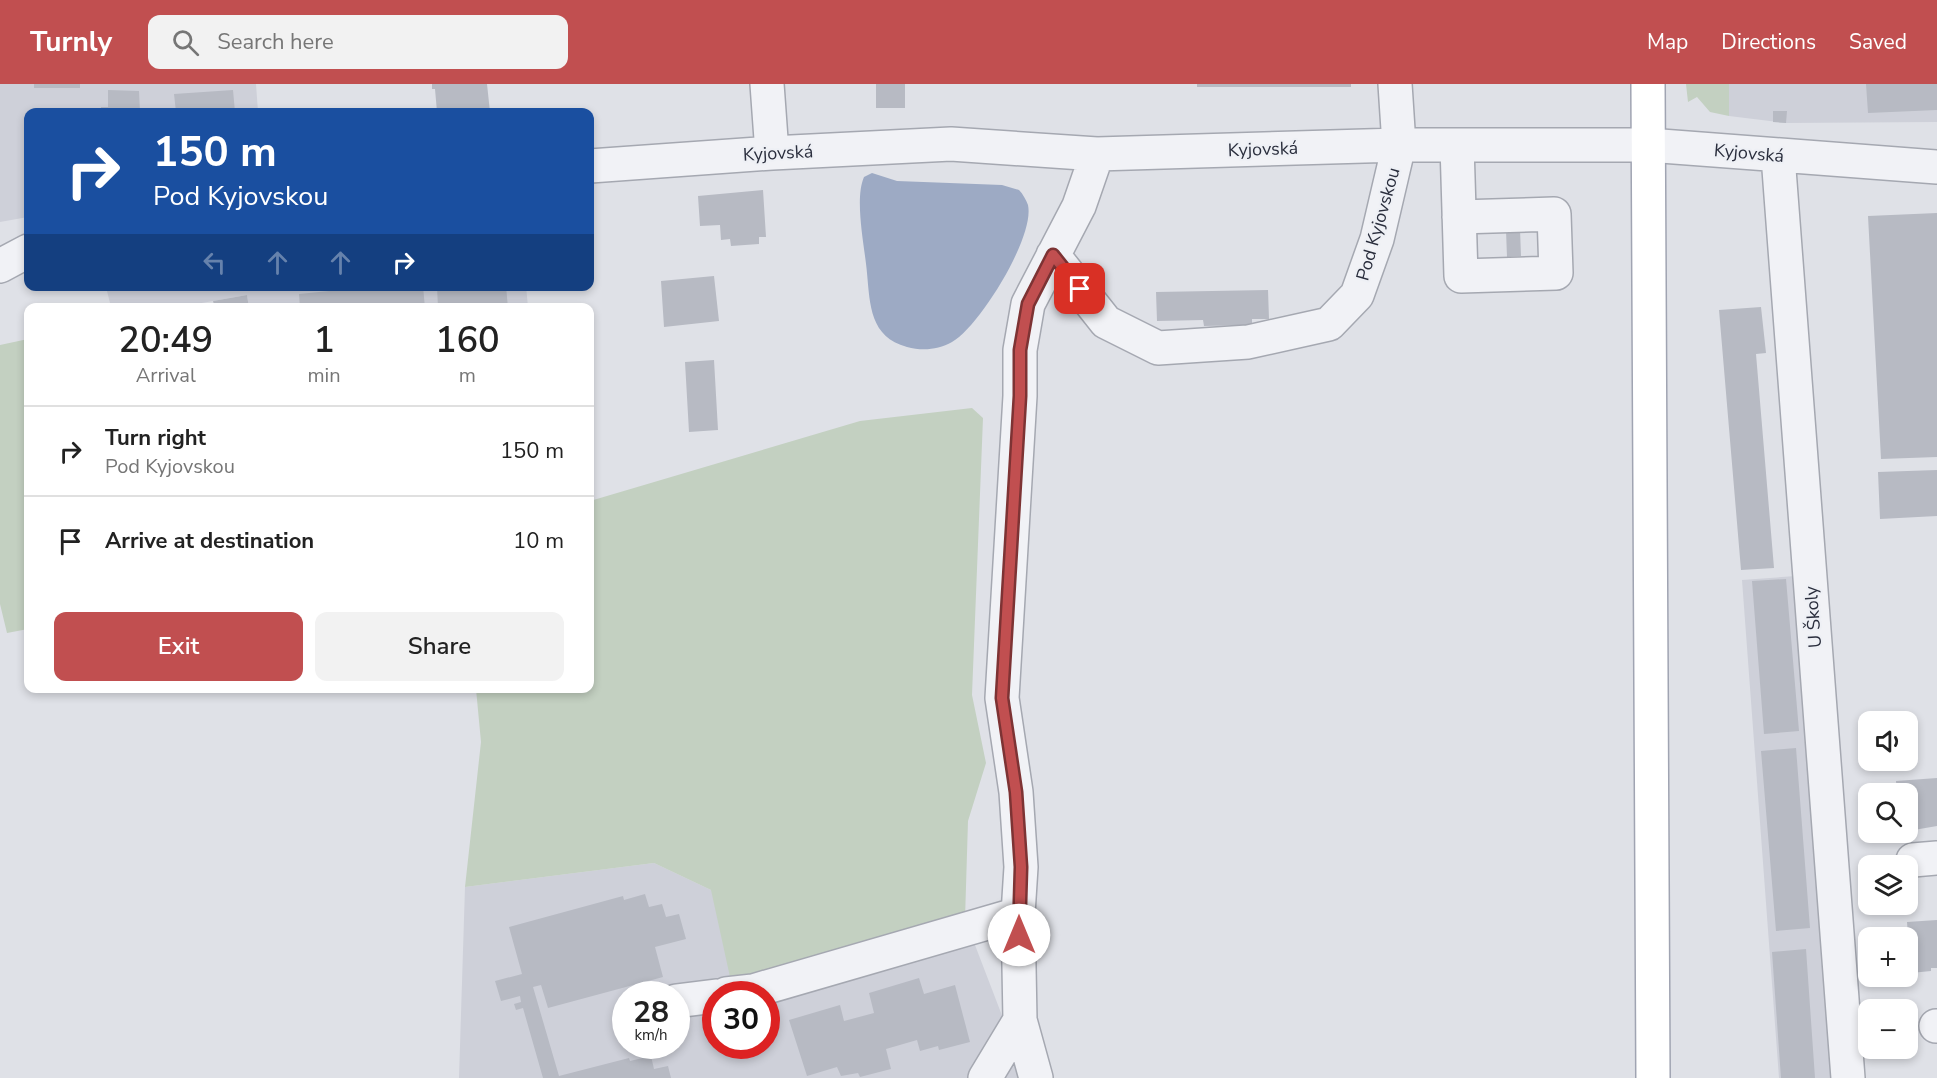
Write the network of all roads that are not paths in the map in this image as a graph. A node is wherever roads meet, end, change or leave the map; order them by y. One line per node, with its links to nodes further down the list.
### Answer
1 (767, 84): 7 (street)
2 (1395, 84): 4 (street, Pod Kyjovskou)
3 (1648, 84): 6 (main road)
4 (1399, 145): 5 (street, Kyjovská); 8 (street, Kyjovská); 14 (street, Pod Kyjovskou)
5 (1457, 145): 6 (street, Kyjovská); 12 (street)
6 (1648, 145): 9 (street, Kyjovská); 21 (main road)
7 (772, 153): 8 (street, Kyjovská); 10 (street, Kyjovská)
8 (1097, 154): 14 (street)
9 (1778, 156): 11 (street, Kyjovská); 22 (street, U Školy)
10 (594, 166)
11 (1937, 167)
12 (1459, 218)
13 (24, 253): 15 (street)
14 (1053, 255): 16 (street)
15 (0, 266)
16 (1018, 914): 17 (street); 18 (street)
17 (780, 983)
18 (1020, 1020): 19 (street); 20 (street)
19 (985, 1078)
20 (1036, 1078)
21 (1653, 1078)
22 (1848, 1078)

